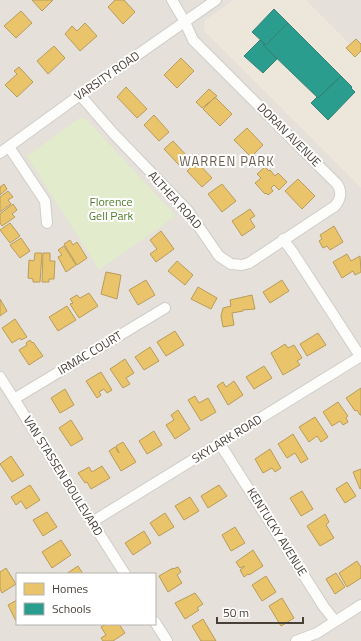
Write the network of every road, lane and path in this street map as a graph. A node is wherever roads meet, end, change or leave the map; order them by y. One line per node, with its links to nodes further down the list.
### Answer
1 (172, 0): 3 (street, DORAN AVENUE)
2 (216, 0): 3 (street, VARSITY ROAD)
3 (185, 22): 4 (street, VARSITY ROAD); 7 (street, DORAN AVENUE)
4 (80, 95): 5 (street, VARSITY ROAD); 7 (street, ALTHEA ROAD)
5 (4, 150): 6 (street)
6 (47, 223)
7 (283, 239): 9 (street)
8 (165, 308): 11 (street, IRMAC COURT)
9 (361, 356): 12 (street, SKYLARK ROAD)
10 (0, 377): 11 (street, VAN STASSEN BOULEVARD)
11 (14, 399): 13 (street, VAN STASSEN BOULEVARD)
12 (220, 444): 13 (street, SKYLARK ROAD); 16 (street, KENTUCKY AVENUE)
13 (92, 522): 14 (street, VAN STASSEN BOULEVARD)
14 (124, 573)
15 (361, 606): 16 (street)
16 (335, 621): 19 (street)
17 (156, 624): 18 (street)
18 (167, 641)
19 (296, 641)

